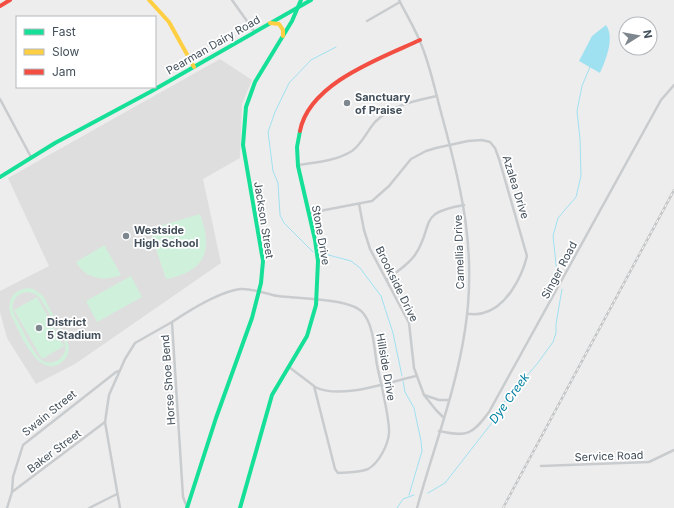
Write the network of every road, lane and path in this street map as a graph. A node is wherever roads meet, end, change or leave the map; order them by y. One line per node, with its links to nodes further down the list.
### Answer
1 (10, 0): 7 (main road)
2 (149, 0): 14 (main road)
3 (232, 0): 11 (street)
4 (301, 0): 8 (main road, Jackson Street)
5 (311, 0): 8 (main road, Pearman Dairy Road)
6 (400, 1): 9 (street); 13 (street, Camellia Drive)
7 (0, 6)
8 (297, 7): 10 (main road, Pearman Dairy Road); 12 (main road, Jackson Street)
9 (368, 21)
10 (268, 23): 11 (main road, Pearman Dairy Road); 12 (main road)
11 (254, 31): 14 (main road, Pearman Dairy Road)
12 (283, 36): 26 (main road, Jackson Street)
13 (420, 40): 16 (street, Camellia Drive); 20 (main road, Stone Drive)
14 (194, 67): 19 (main road, Pearman Dairy Road)
15 (674, 85): 39 (street, Singer Road)
16 (436, 96): 18 (street, Camellia Drive); 20 (street)
17 (0, 99): 19 (street)
18 (450, 144): 22 (street, Azalea Drive); 23 (street, Camellia Drive); 28 (street, Azalea Drive)
19 (31, 158): 21 (main road, Pearman Dairy Road)
20 (298, 165): 24 (main road, Stone Drive)
21 (0, 177)
22 (359, 204): 24 (street, Azalea Drive); 25 (street, Brookside Drive)
23 (464, 205): 25 (street); 28 (street, Camellia Drive)
24 (309, 213): 27 (main road, Stone Drive)
25 (387, 280): 32 (street, Brookside Drive)
26 (260, 292): 27 (street, Hillside Drive); 29 (street, Hillside Drive); 47 (main road, Jackson Street)
27 (316, 300): 30 (main road, Stone Drive); 33 (street, Hillside Drive)
28 (467, 314): 36 (street, Camellia Drive)
29 (172, 322): 31 (street, Horse Shoe Bend); 47 (street, Horse Shoe Bend)
30 (289, 367): 34 (street); 48 (main road, Stone Drive)
31 (120, 371): 38 (street, Horse Shoe Bend); 42 (street, Swain Street)
32 (416, 376): 33 (street); 35 (street, Brookside Drive)
33 (380, 384): 34 (street); 34 (street, Hillside Drive)
34 (314, 386)
35 (424, 394): 36 (street); 37 (street, Brookside Drive)
36 (448, 400): 37 (street, Camellia Drive)
37 (443, 417): 39 (street, Camellia Drive)
38 (105, 422): 42 (street, Baker Street); 43 (street, Horse Shoe Bend)
39 (439, 431): 49 (street, Camellia Drive)
40 (674, 450): 41 (street, Service Road)
41 (541, 466)
42 (12, 492): 44 (street, Swain Street)
43 (118, 494): 45 (street); 46 (street, Horse Shoe Bend)
44 (7, 508)
45 (89, 508)
46 (120, 508)
47 (187, 508)
48 (240, 508)
49 (417, 508)

